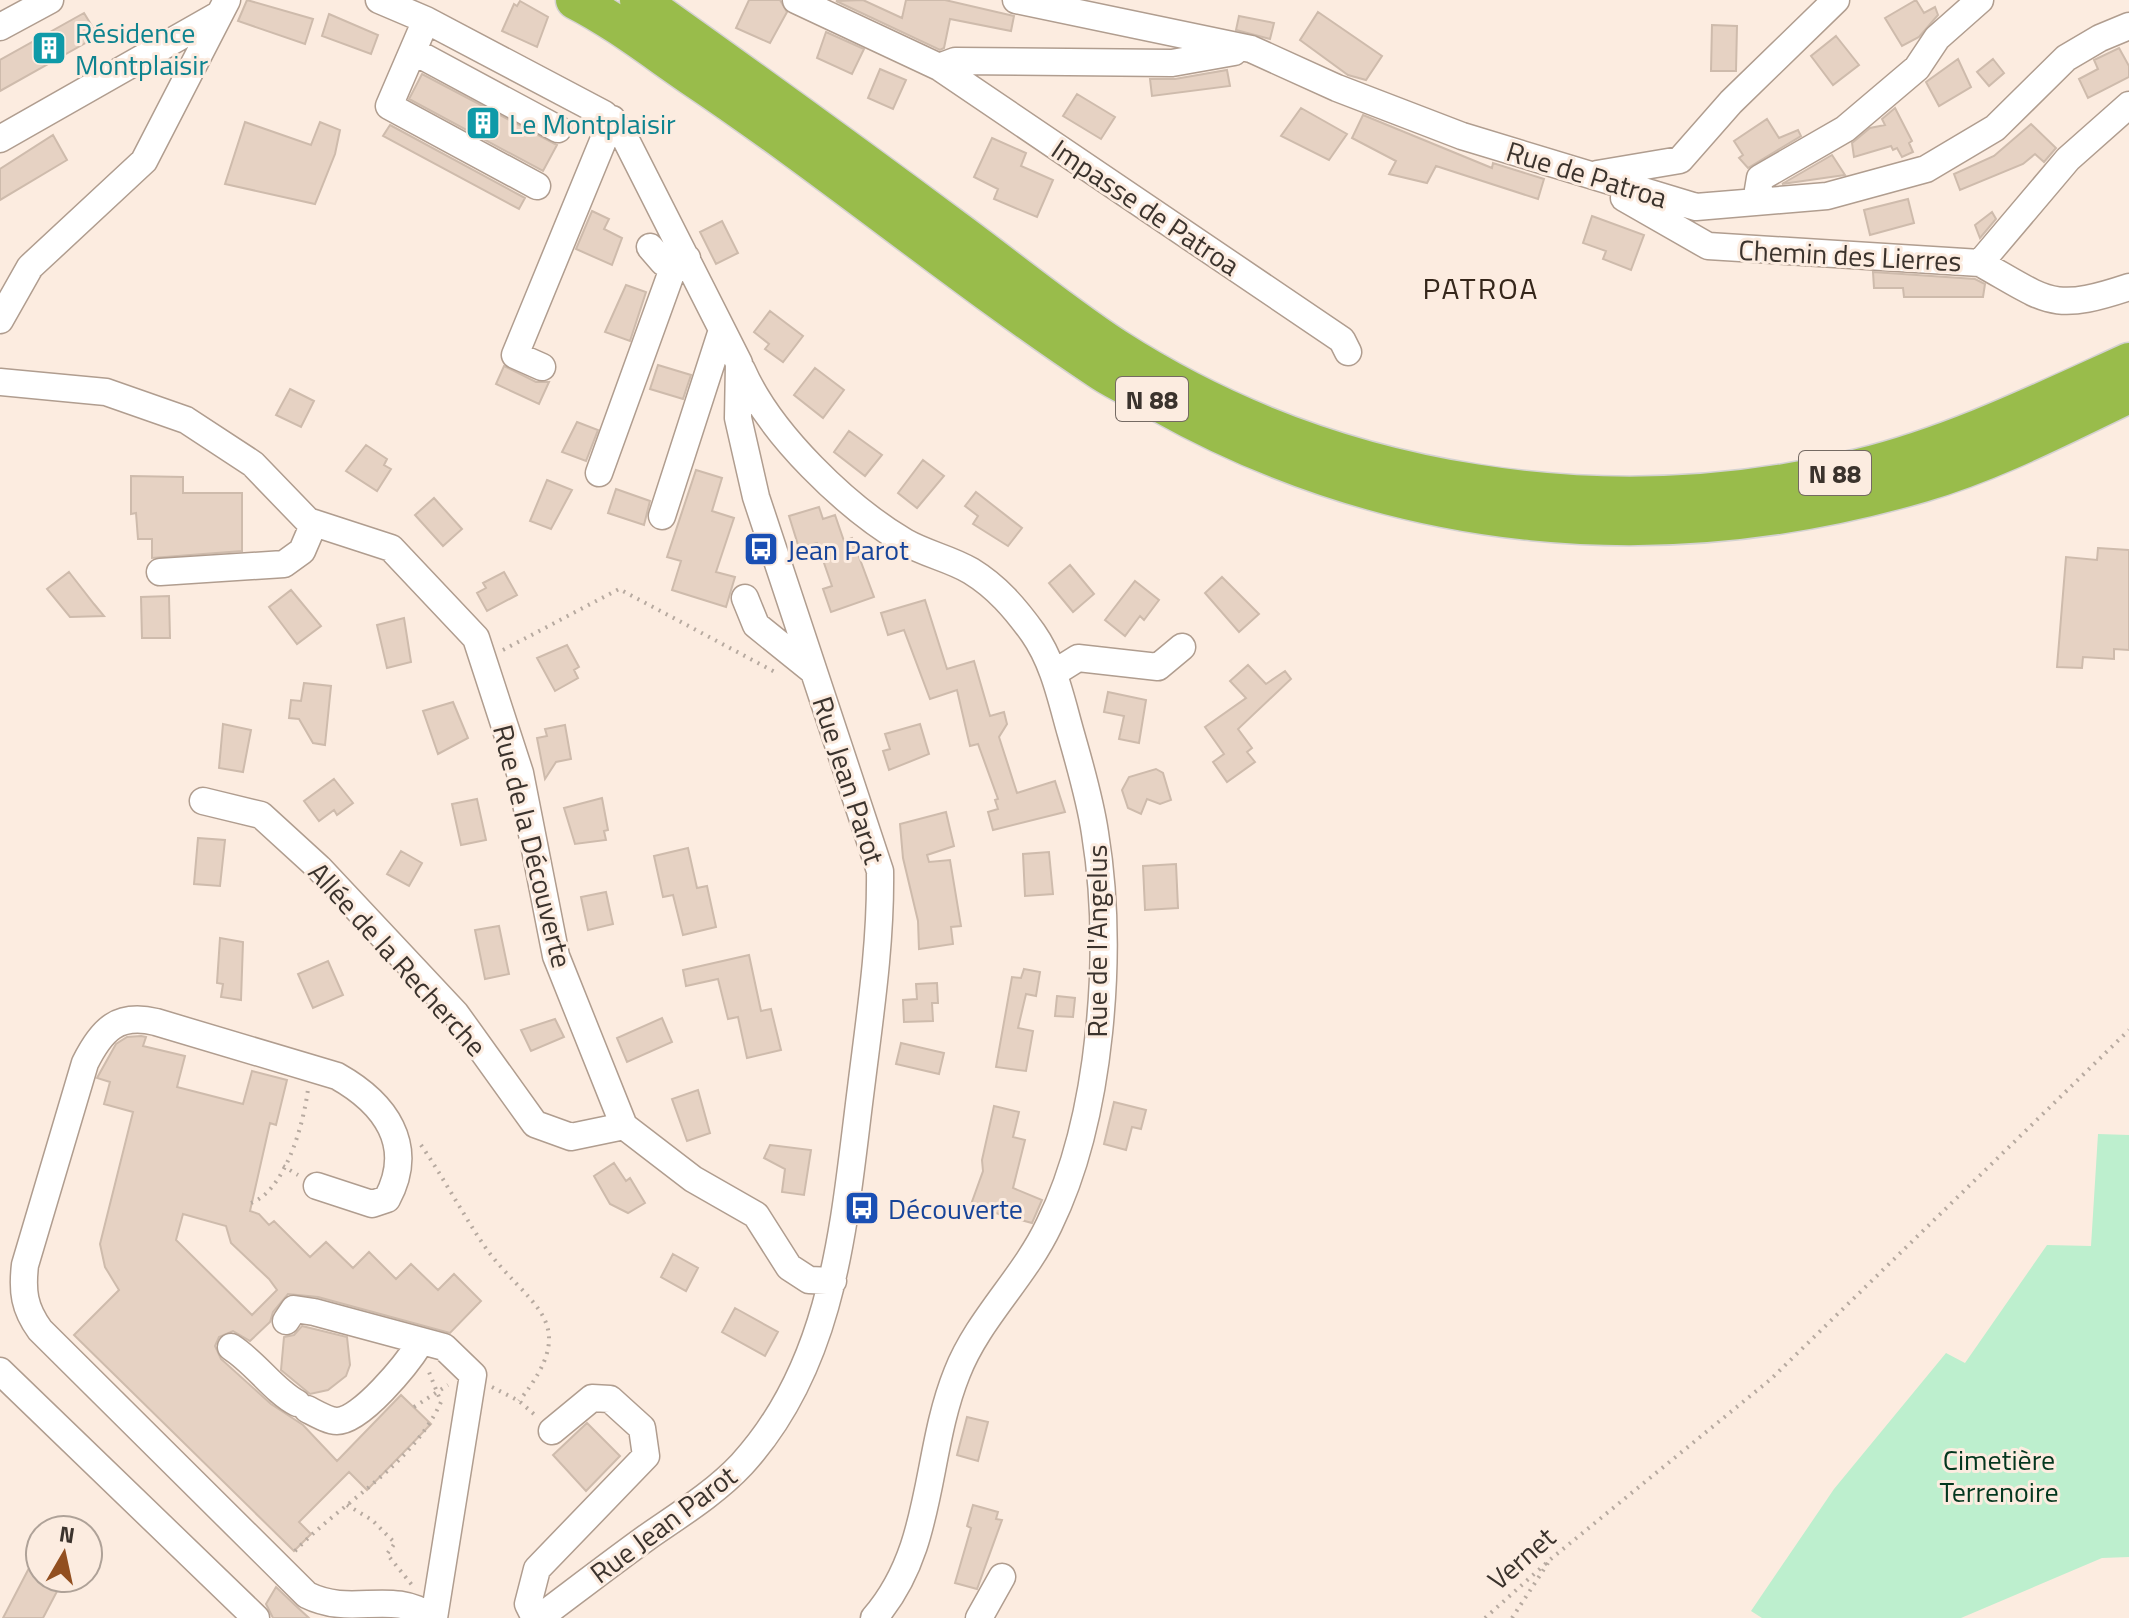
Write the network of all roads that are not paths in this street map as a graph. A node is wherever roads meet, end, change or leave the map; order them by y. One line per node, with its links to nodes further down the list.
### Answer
1 (50, 0): 12 (street)
2 (379, 0): 10 (street)
3 (575, 0): 37 (highway, N 88)
4 (639, 0): 31 (highway, N 88)
5 (796, 0): 15 (street, Impasse de Patroa)
6 (1016, 0): 13 (street, Rue de Patroa)
7 (1836, 0): 20 (street)
8 (1980, 0): 23 (street)
9 (224, 6): 19 (street); 28 (street)
10 (426, 20): 14 (street); 17 (street)
11 (2129, 26): 23 (street, Rue de Patroa)
12 (0, 27)
13 (1251, 49): 15 (street); 20 (street, Rue de Patroa)
14 (413, 51): 18 (street); 21 (street)
15 (939, 67): 30 (street, Impasse de Patroa)
16 (2129, 105): 26 (street, Chemin des Lierres)
17 (612, 119): 25 (street, Rue Jean Parot); 33 (street)
18 (558, 129)
19 (0, 139)
20 (1593, 175): 22 (street, Rue de Patroa)
21 (537, 186)
22 (1626, 186): 23 (street, Rue de Patroa); 26 (street, Chemin des Lierres)
23 (1756, 202)
24 (650, 247): 25 (street)
25 (681, 259): 29 (street, Rue Jean Parot); 38 (street)
26 (1980, 263): 27 (street)
27 (2129, 287)
28 (0, 320)
29 (722, 330): 32 (street, Rue Jean Parot); 39 (street)
30 (1348, 352)
31 (2129, 362)
32 (739, 363): 44 (street, Rue Jean Parot); 45 (street, Rue de l'Angelus)
33 (542, 367)
34 (0, 382): 40 (street)
35 (2129, 394): 37 (highway, N 88)
36 (2129, 421): 37 (highway)
37 (2024, 444)
38 (599, 473)
39 (662, 516)
40 (314, 523): 41 (street); 47 (street, Rue de la Découverte)
41 (160, 572)
42 (745, 598): 44 (street)
43 (1182, 647): 45 (street)
44 (813, 671): 49 (street, Rue Jean Parot)
45 (1054, 673): 59 (street, Rue de l'Angelus)
46 (203, 801): 47 (street, Allée de la Recherche)
47 (624, 1126): 49 (street)
48 (317, 1186): 57 (street)
49 (833, 1281): 58 (street, Rue Jean Parot)
50 (286, 1321): 51 (street)
51 (420, 1343): 52 (street); 57 (street)
52 (231, 1347)
53 (0, 1371): 56 (street)
54 (552, 1431): 58 (street)
55 (1002, 1577): 60 (street)
56 (256, 1618)
57 (433, 1618)
58 (537, 1618)
59 (874, 1618)
60 (979, 1618)

